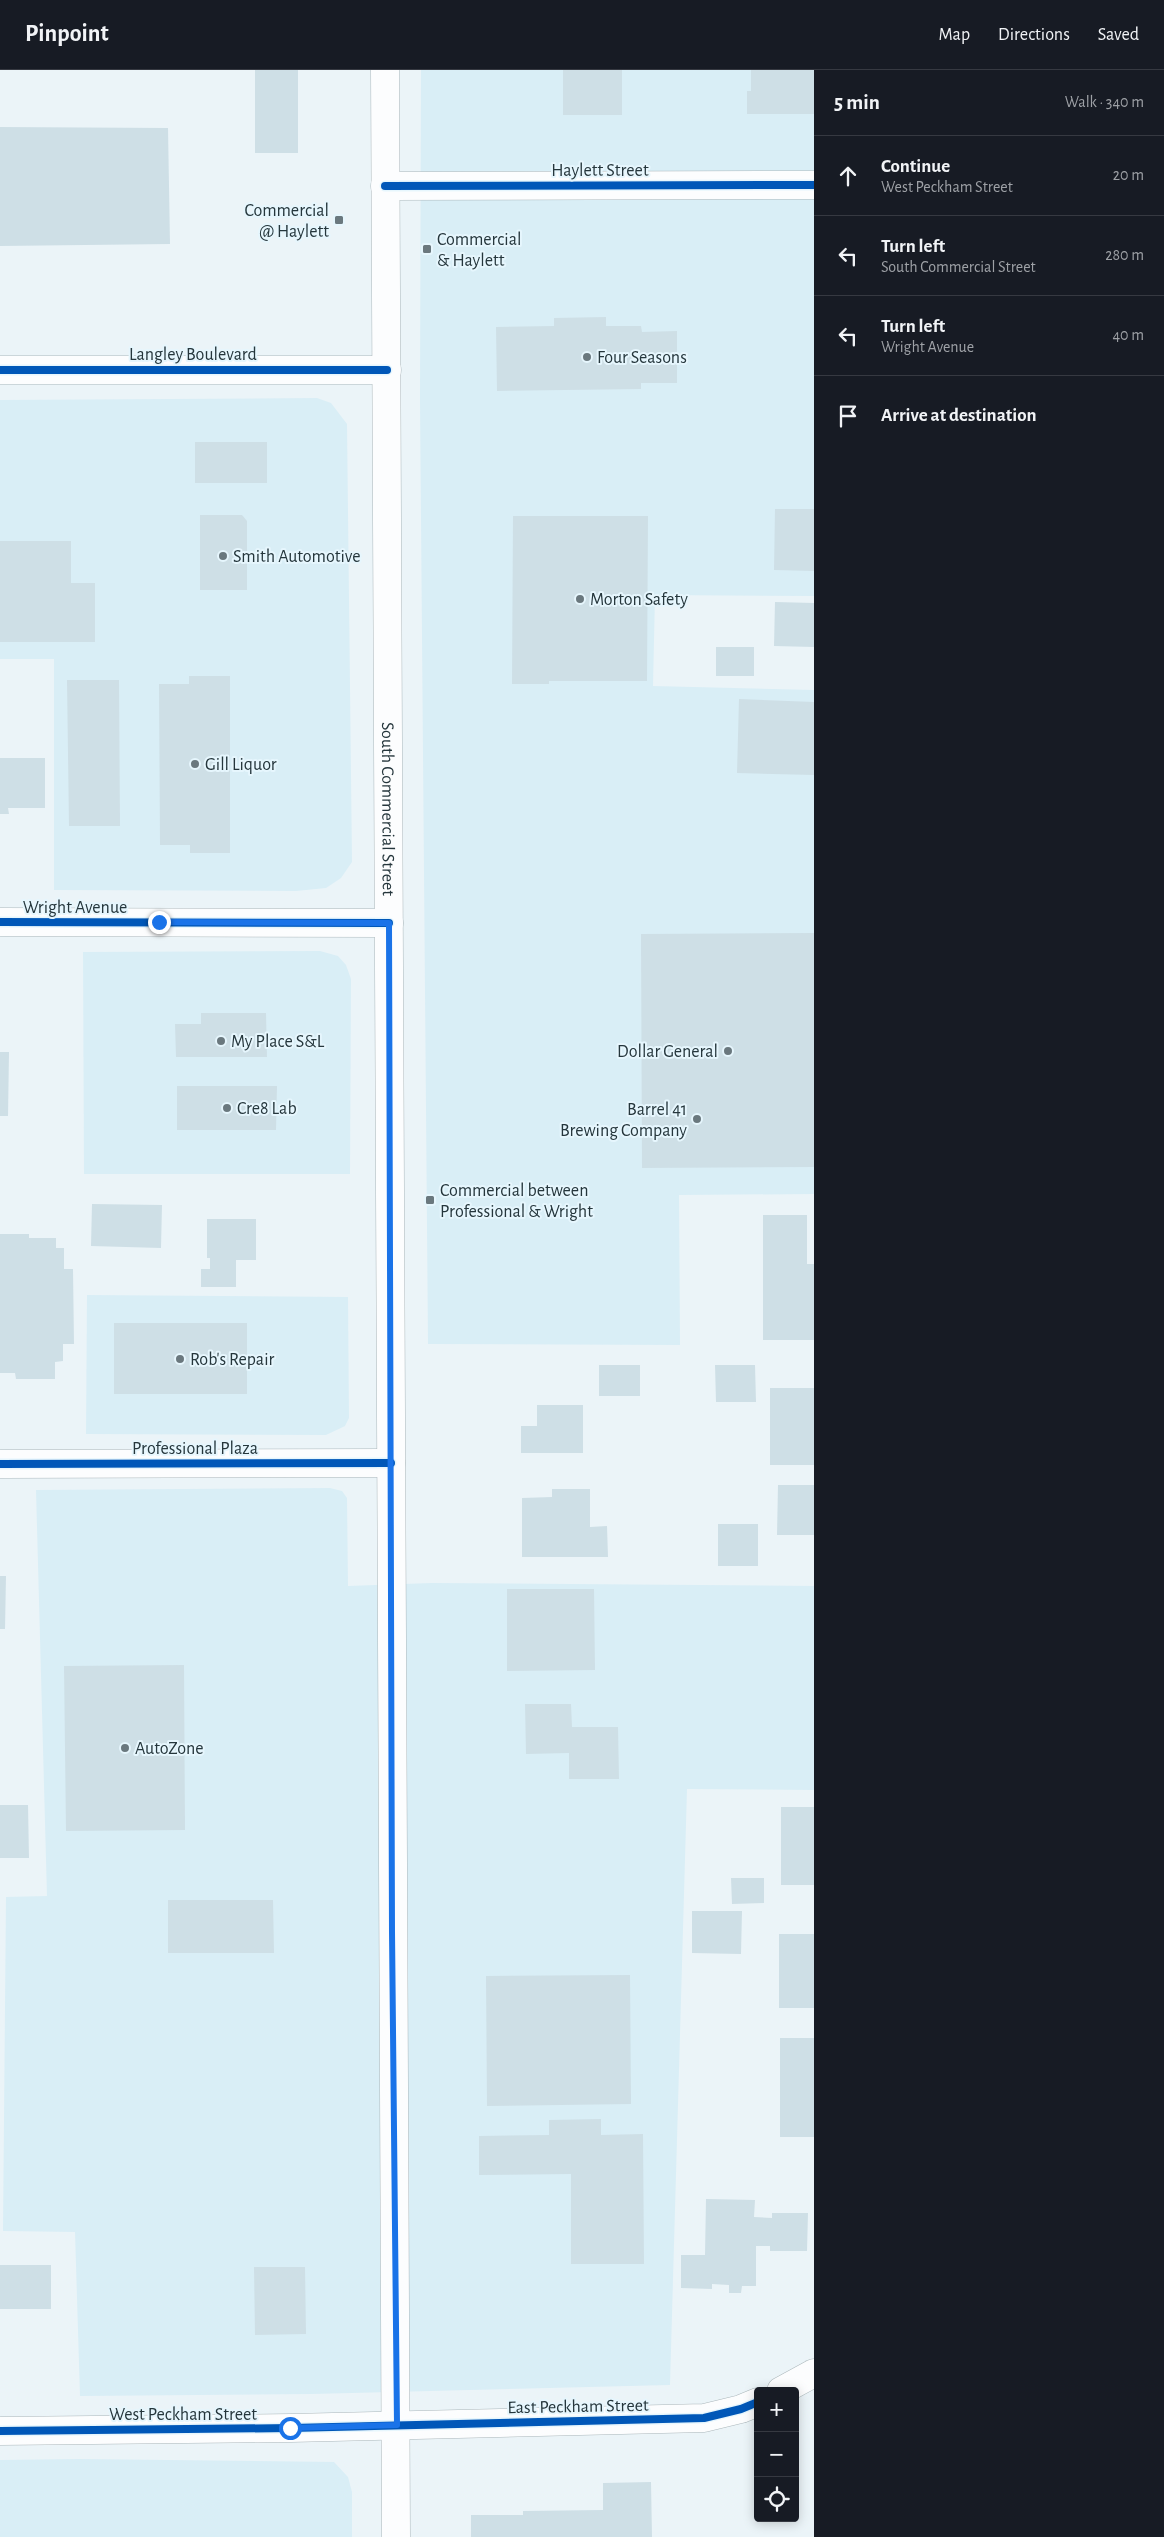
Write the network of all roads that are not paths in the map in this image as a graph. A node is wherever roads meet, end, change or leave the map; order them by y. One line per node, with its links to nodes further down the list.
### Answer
1 (385, 70): 3 (main road, South Commercial Street)
2 (814, 185): 3 (main road, Haylett Street)
3 (385, 186): 5 (main road, South Commercial Street)
4 (0, 370): 5 (main road, Langley Boulevard)
5 (387, 370): 7 (main road, South Commercial Street)
6 (0, 922): 7 (main road, Wright Avenue)
7 (389, 923): 8 (main road, South Commercial Street)
8 (391, 1463): 9 (main road, Professional Plaza); 13 (main road, South Commercial Street)
9 (0, 1464)
10 (814, 2373): 11 (main road)
11 (788, 2387)
12 (754, 2404): 13 (main road, East Peckham Street)
13 (397, 2425): 14 (main road, West Peckham Street); 15 (main road, South Commercial Street)
14 (0, 2431)
15 (396, 2537)

